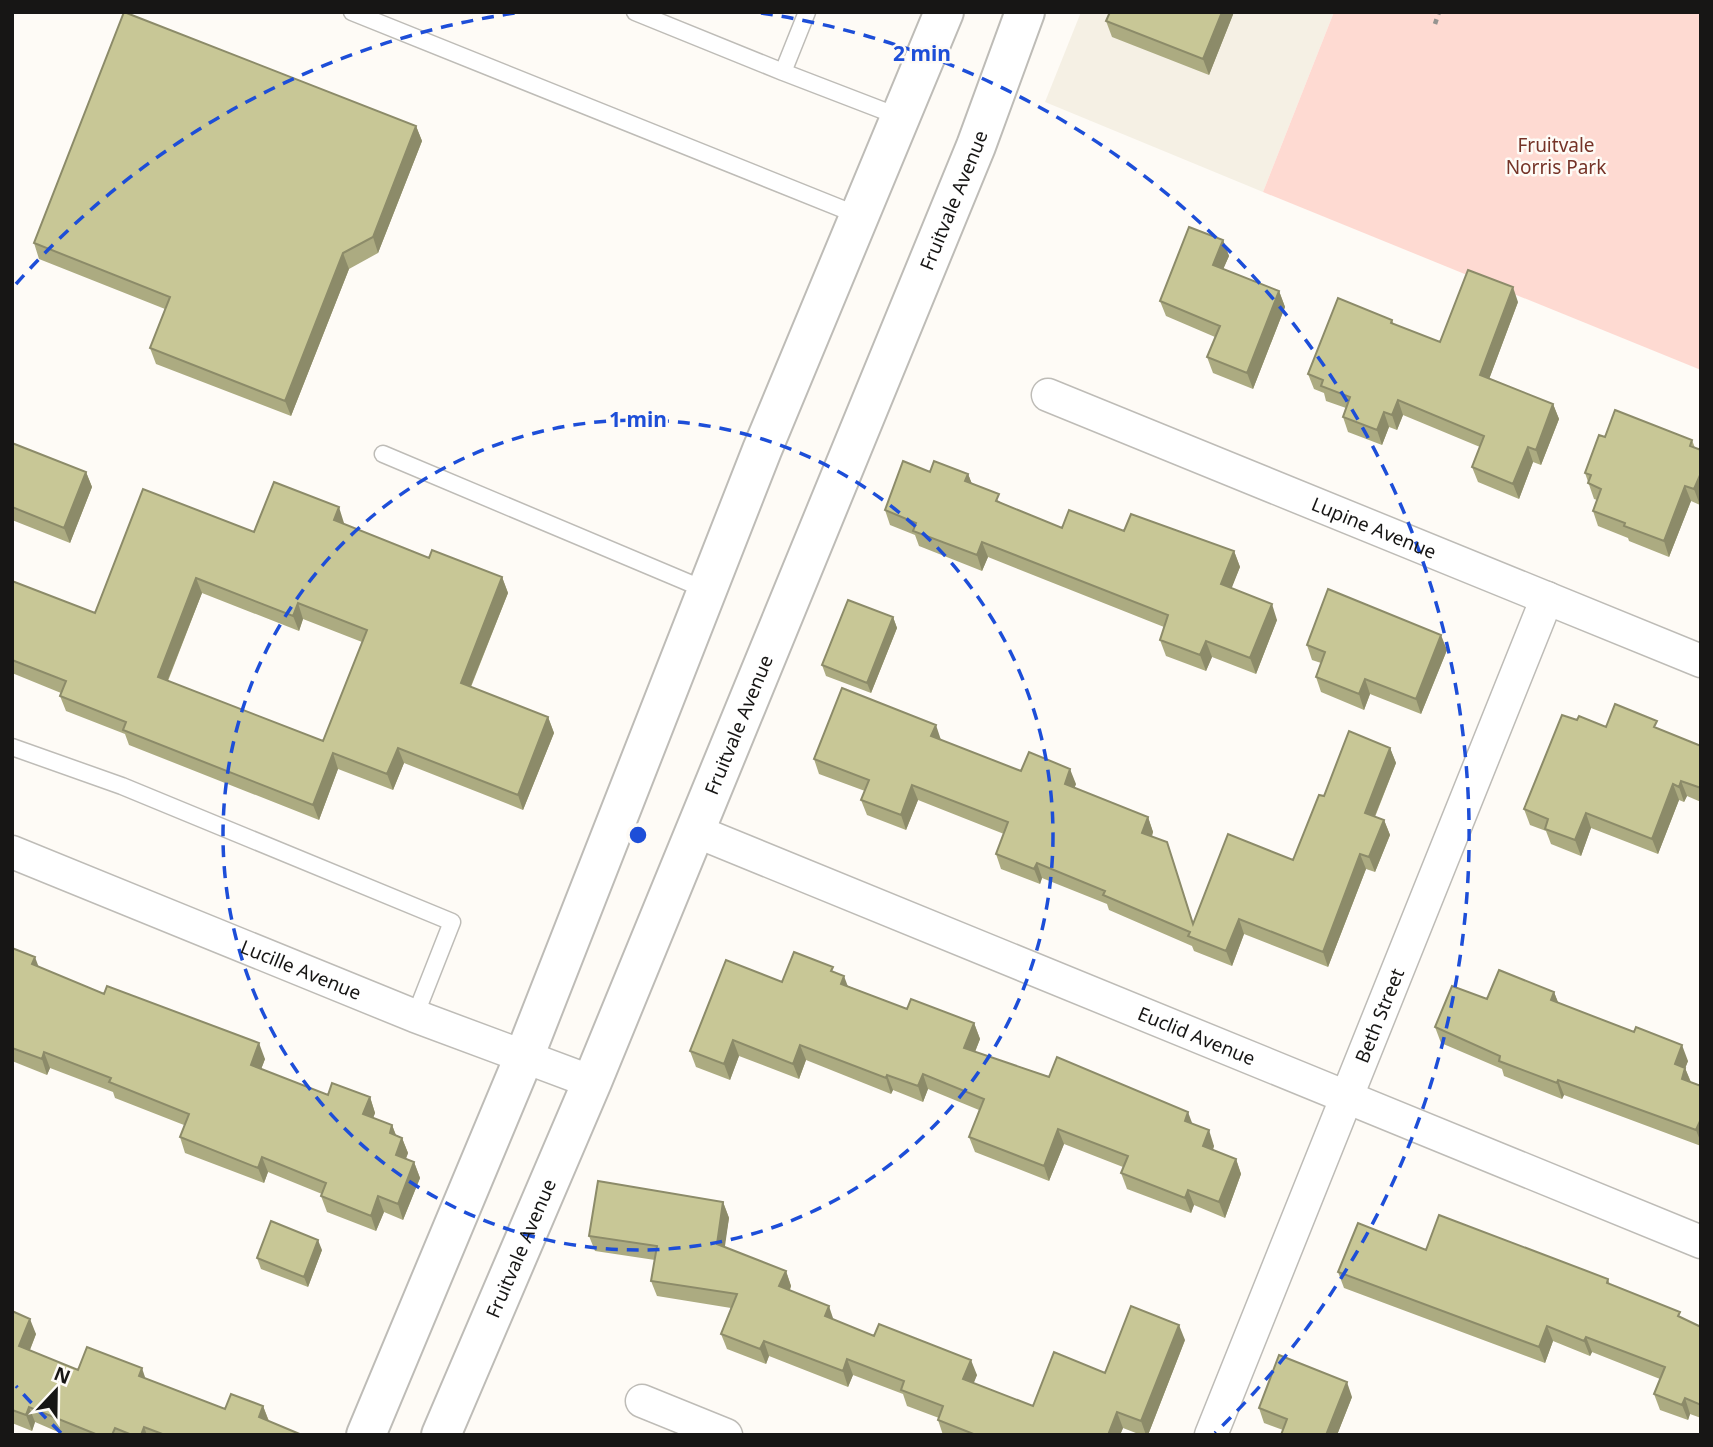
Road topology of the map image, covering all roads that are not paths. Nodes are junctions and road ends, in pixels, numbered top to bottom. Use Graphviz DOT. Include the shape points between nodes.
graph roads {
  1 [pos="352,12"];
  2 [pos="635,12"];
  3 [pos="807,12"];
  4 [pos="944,12"];
  5 [pos="1025,12"];
  6 [pos="783,72"];
  7 [pos="901,117"];
  8 [pos="860,216"];
  9 [pos="1048,395"];
  10 [pos="383,454"];
  11 [pos="706,590"];
  12 [pos="1547,598"];
  13 [pos="1701,661"];
  14 [pos="12,747"];
  15 [pos="693,831"];
  16 [pos="12,852"];
  17 [pos="415,1016"];
  18 [pos="524,1057"];
  19 [pos="592,1082"];
  20 [pos="1347,1098"];
  21 [pos="1701,1242"];
  22 [pos="642,1401"];
  23 [pos="366,1435"];
  24 [pos="441,1435"];
  25 [pos="726,1435"];
  26 [pos="1211,1435"];
  1 -- 8 [label="lane"];
  2 -- 6 [label="lane"];
  3 -- 6 [label="lane"];
  4 -- 7 [label="main road"];
  5 -- 15 [label="main road, Fruitvale Avenue" via="976,146"];
  6 -- 7 [label="lane"];
  7 -- 8 [label="main road"];
  8 -- 11 [label="main road"];
  9 -- 12 [label="street, Lupine Avenue"];
  10 -- 11 [label="lane"];
  11 -- 18 [label="main road"];
  12 -- 13 [label="street, Lupine Avenue"];
  12 -- 20 [label="street, Beth Street"];
  14 -- 17 [label="lane" via="122,786 452,922"];
  15 -- 19 [label="main road, Fruitvale Avenue"];
  15 -- 20 [label="street, Euclid Avenue"];
  16 -- 17 [label="street, Lucille Avenue"];
  17 -- 18 [label="street, Lucille Avenue"];
  18 -- 19 [label="street, Lucille Avenue"];
  18 -- 23 [label="main road"];
  19 -- 24 [label="main road, Fruitvale Avenue"];
  20 -- 21 [label="street, Euclid Avenue"];
  20 -- 26 [label="street, Beth Street"];
  22 -- 25 [label="street"];
}
